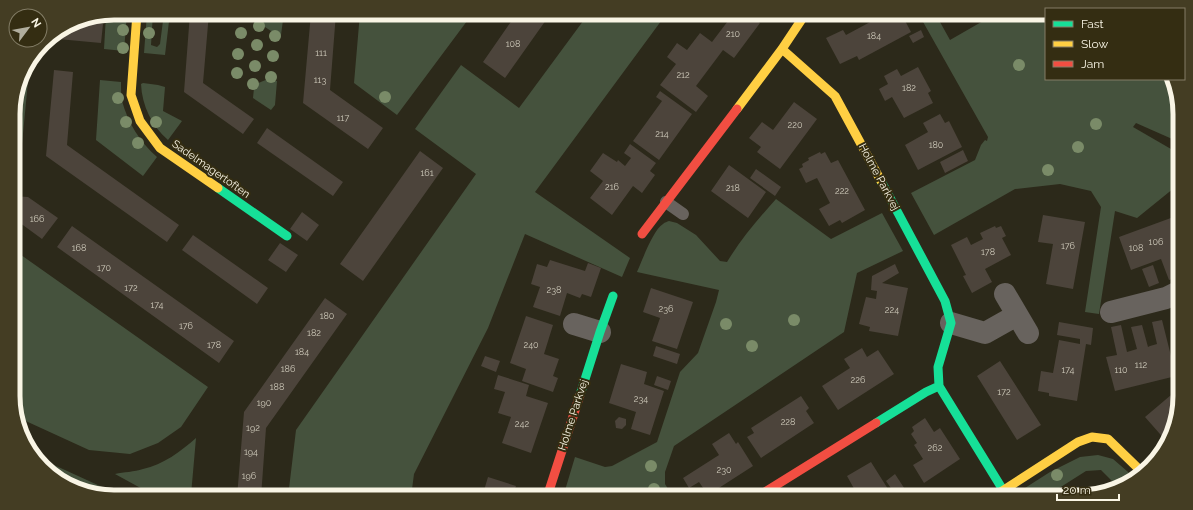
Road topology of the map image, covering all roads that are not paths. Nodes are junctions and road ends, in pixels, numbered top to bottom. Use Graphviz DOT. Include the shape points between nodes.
graph roads {
  1 [pos="136,20"];
  2 [pos="801,20"];
  3 [pos="782,49"];
  4 [pos="666,202"];
  5 [pos="683,214"];
  6 [pos="642,234"];
  7 [pos="287,236"];
  8 [pos="1005,294"];
  9 [pos="1173,294"];
  10 [pos="613,296"];
  11 [pos="1111,312"];
  12 [pos="951,323"];
  13 [pos="574,324"];
  14 [pos="600,332"];
  15 [pos="939,386"];
  16 [pos="1138,469"];
  17 [pos="549,490"];
  18 [pos="768,490"];
  19 [pos="1003,490"];
  1 -- 7 [label="street, Sadelmagertoften" via="130,95 140,121 160,148"];
  2 -- 3 [label="street"];
  3 -- 4 [label="street"];
  3 -- 12 [label="street, Holme Parkvej" via="835,96 946,301"];
  4 -- 5 [label="lane"];
  4 -- 6 [label="street"];
  8 -- 12 [label="street" via="1023,324 985,333"];
  9 -- 11 [label="street"];
  10 -- 14 [label="street, Holme Parkvej"];
  12 -- 15 [label="street, Holme Parkvej" via="938,367"];
  13 -- 14 [label="street"];
  14 -- 17 [label="street, Holme Parkvej"];
  15 -- 18 [label="street"];
  15 -- 19 [label="street, Holme Parkvej"];
  16 -- 19 [label="street" via="1108,439 1092,437 1078,442"];
}
